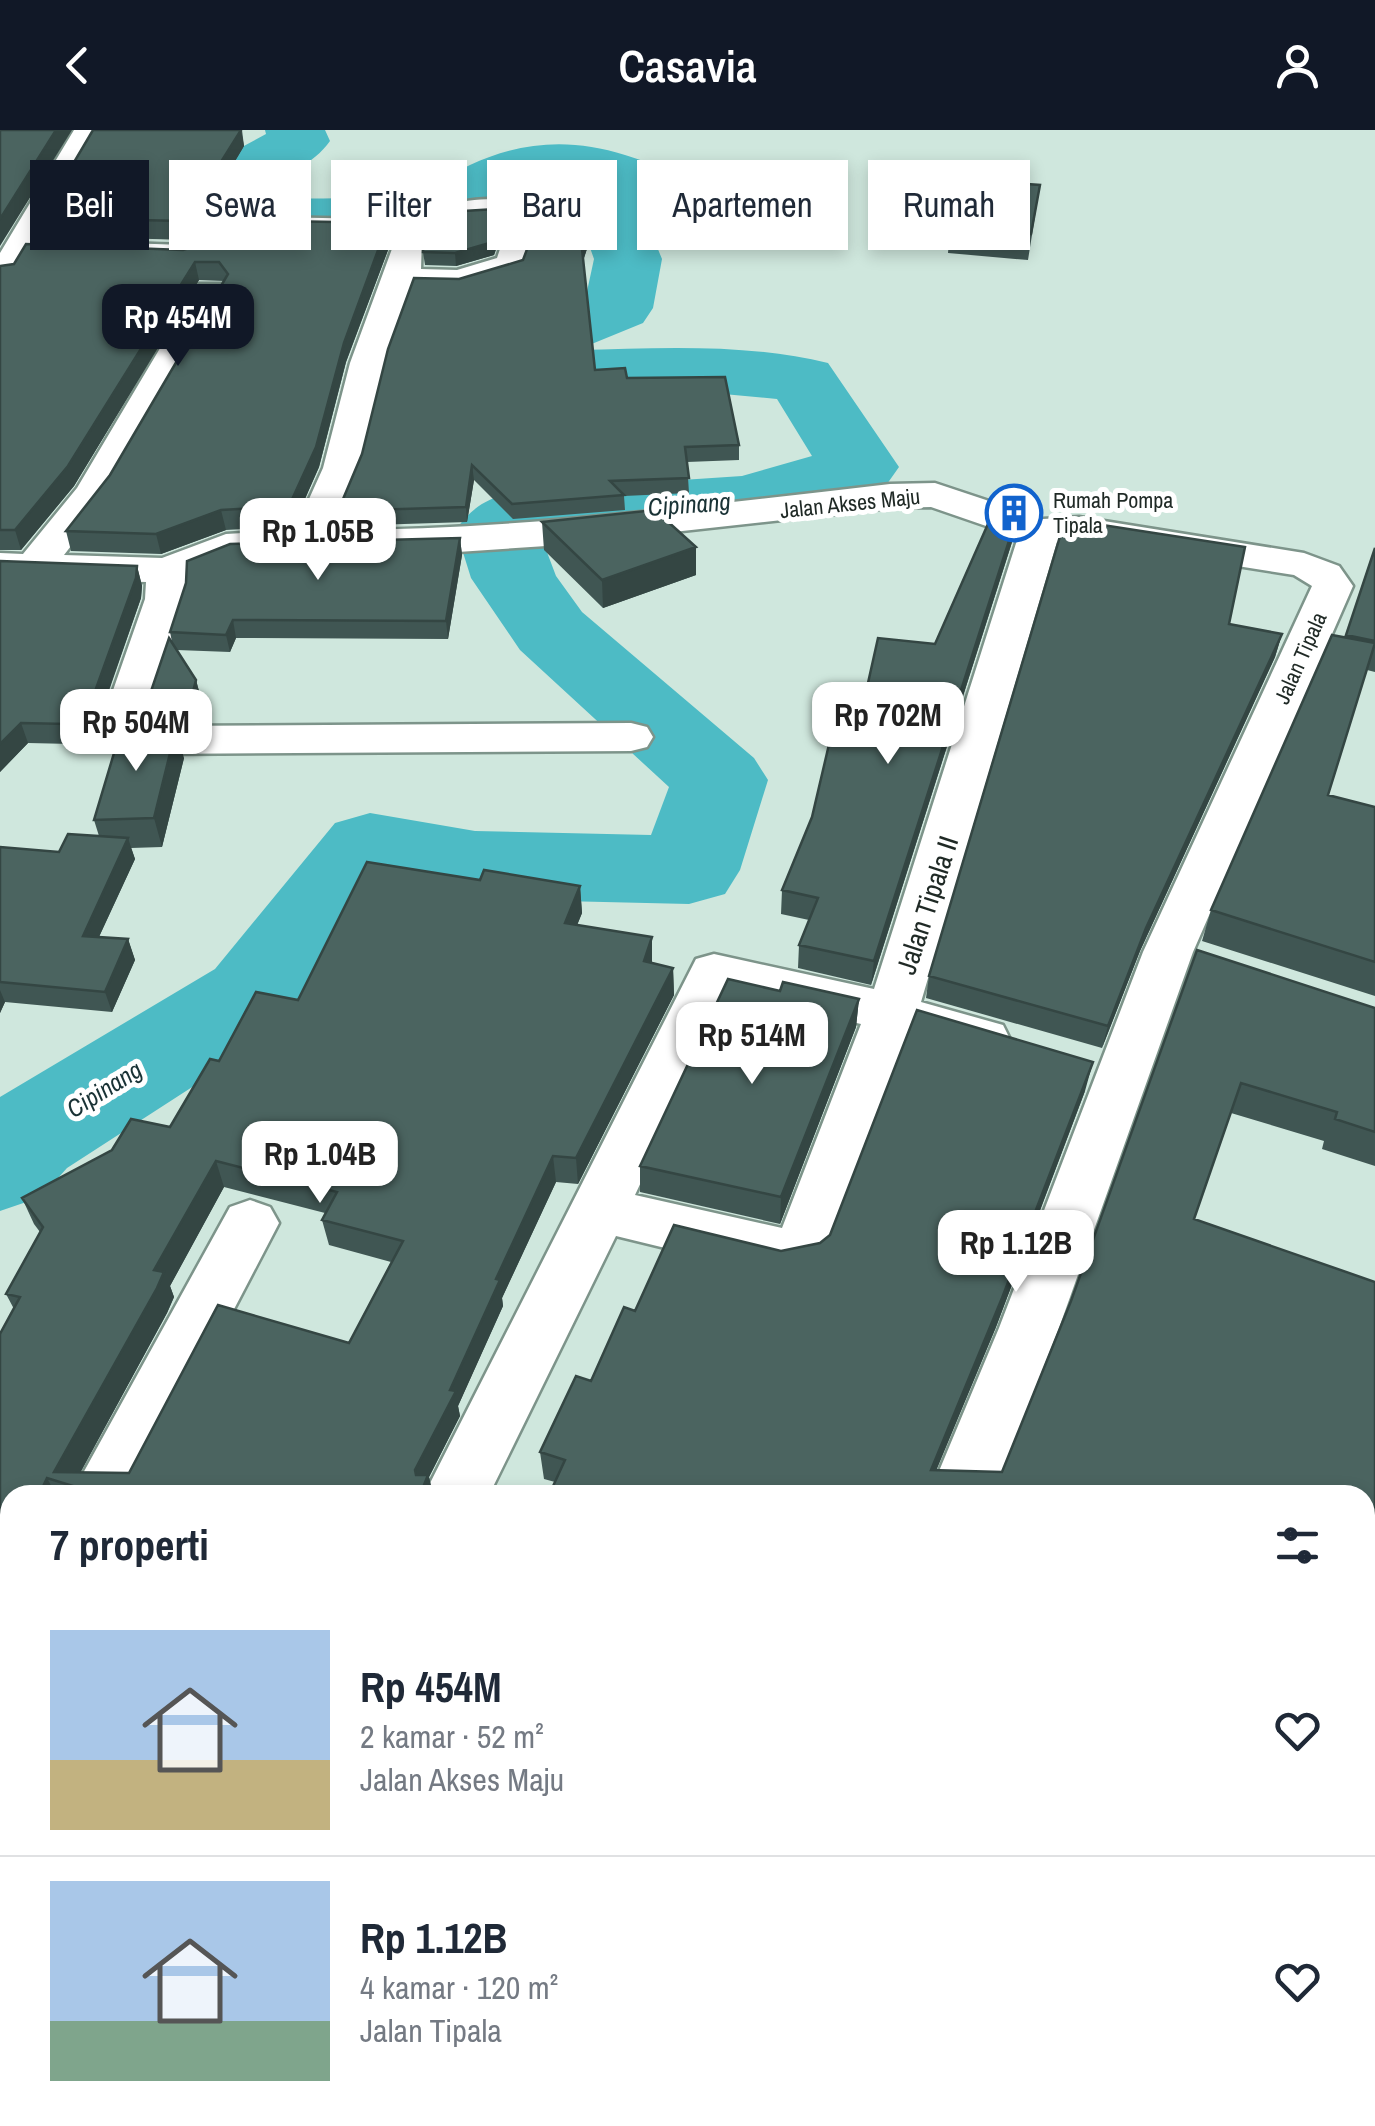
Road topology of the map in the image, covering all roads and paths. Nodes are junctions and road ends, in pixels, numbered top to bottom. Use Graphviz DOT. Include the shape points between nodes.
graph roads {
  1 [pos="90,130"];
  2 [pos="467,208"];
  3 [pos="0,224"];
  4 [pos="331,228"];
  5 [pos="29,236"];
  6 [pos="407,250"];
  7 [pos="400,278"];
  8 [pos="0,280"];
  9 [pos="211,291"];
  10 [pos="1040,531"];
  11 [pos="310,542"];
  12 [pos="17,565"];
  13 [pos="167,570"];
  14 [pos="631,736"];
  15 [pos="892,1012"];
  16 [pos="1122,1079"];
  17 [pos="600,1210"];
  18 [pos="250,1223"];
  19 [pos="107,1485"];
  20 [pos="461,1485"];
  21 [pos="965,1485"];
  1 -- 5 [label="street"];
  2 -- 7 [label="street" via="514,212 524,226 511,264 459,280"];
  3 -- 5 [label="street"];
  4 -- 5 [label="street" via="216,225 203,249 186,255"];
  5 -- 8 [label="street"];
  6 -- 7 [label="street"];
  7 -- 11 [label="street" via="368,363 342,468"];
  9 -- 12 [label="street" via="93,493"];
  10 -- 11 [label="street, Jalan Akses Maju" via="934,495 519,536"];
  10 -- 15 [label="street, Jalan Tipala II"];
  10 -- 16 [label="street, Jalan Tipala" via="1078,529 1304,566 1333,586 1187,958"];
  11 -- 13 [label="street, Jalan Akses Maju" via="226,546"];
  12 -- 13 [label="street, Jalan Akses Maju"];
  13 -- 14 [label="street" via="166,598 126,716 150,740"];
  15 -- 16 [label="street"];
  15 -- 17 [label="street" via="714,972"];
  15 -- 17 [label="street, Jalan Tipala II" via="800,1248 768,1250"];
  16 -- 21 [label="street, Jalan Tipala"];
  17 -- 20 [label="street"];
  18 -- 19 [label="street"];
}
